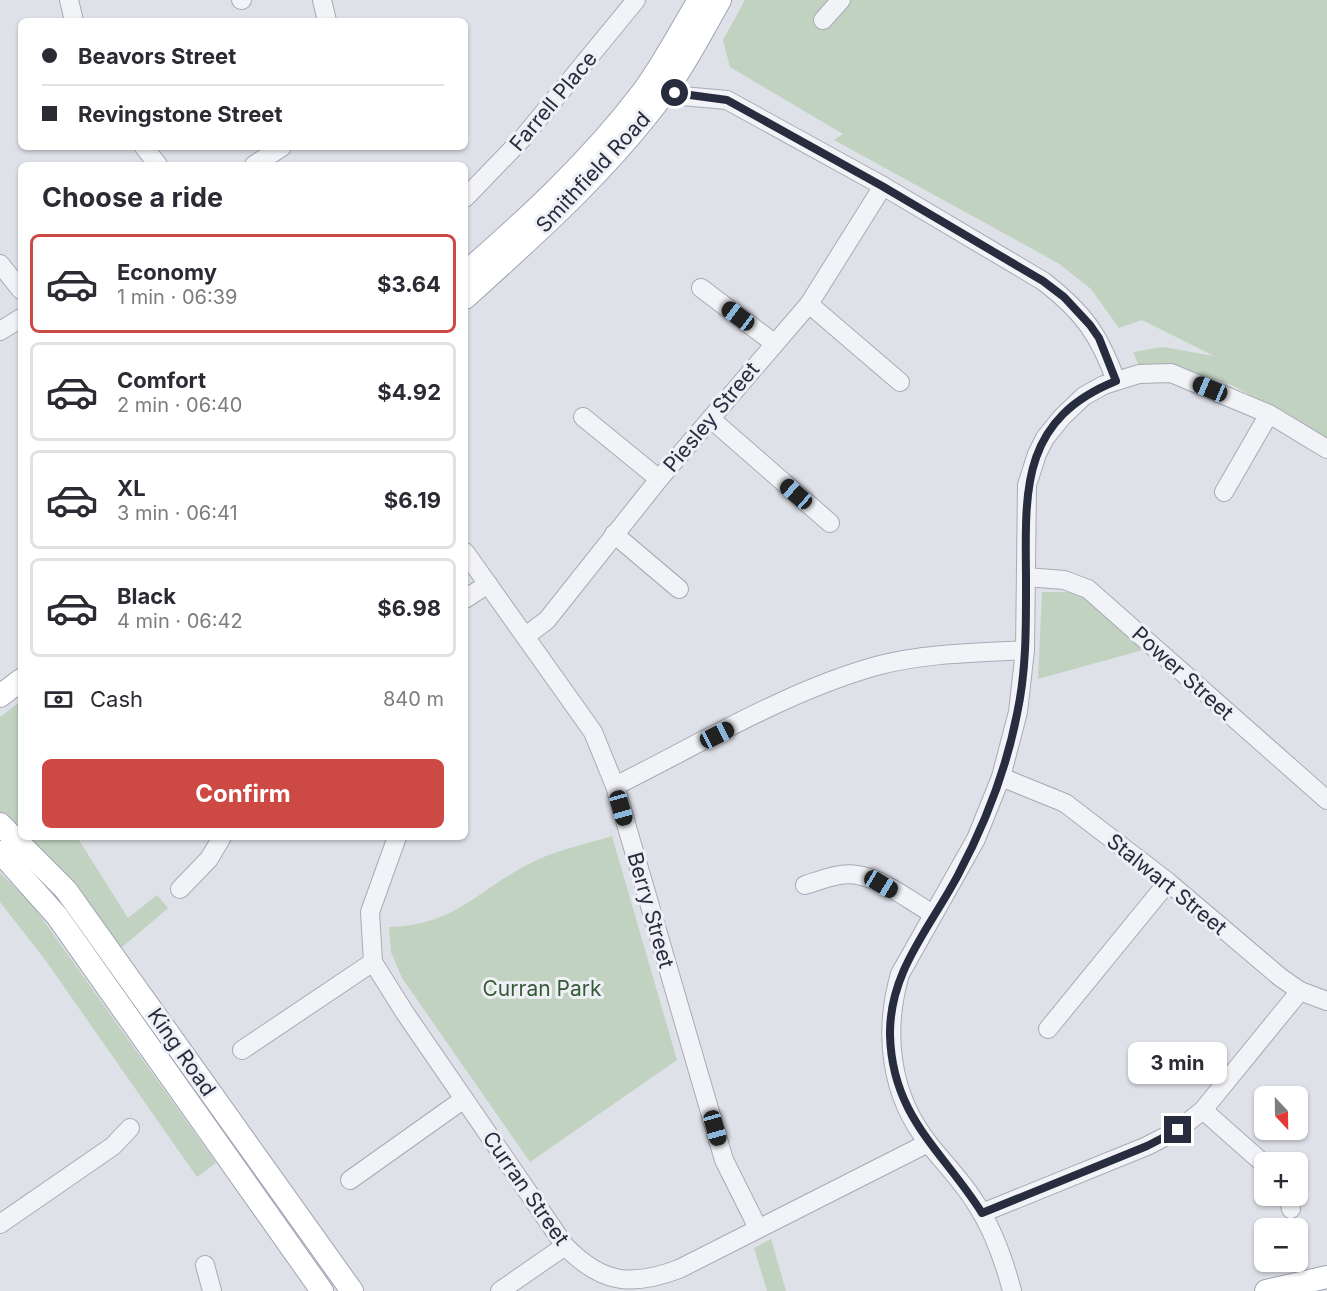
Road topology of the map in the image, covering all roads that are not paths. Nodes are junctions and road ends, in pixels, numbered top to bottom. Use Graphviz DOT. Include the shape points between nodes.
graph roads {
  1 [pos="69,0"];
  2 [pos="322,0"];
  3 [pos="636,0"];
  4 [pos="699,0"];
  5 [pos="706,0"];
  6 [pos="720,0"];
  7 [pos="841,0"];
  8 [pos="73,18"];
  9 [pos="326,18"];
  10 [pos="823,20"];
  11 [pos="667,89"];
  12 [pos="146,150"];
  13 [pos="278,150"];
  14 [pos="156,162"];
  15 [pos="262,162"];
  16 [pos="882,186"];
  17 [pos="468,195"];
  18 [pos="536,210"];
  19 [pos="0,264"];
  20 [pos="468,270"];
  21 [pos="18,286"];
  22 [pos="701,288"];
  23 [pos="468,295"];
  24 [pos="809,304"];
  25 [pos="18,320"];
  26 [pos="0,332"];
  27 [pos="774,343"];
  28 [pos="1116,381"];
  29 [pos="900,382"];
  30 [pos="1269,414"];
  31 [pos="583,417"];
  32 [pos="711,419"];
  33 [pos="1327,449"];
  34 [pos="659,479"];
  35 [pos="1224,492"];
  36 [pos="830,523"];
  37 [pos="614,534"];
  38 [pos="468,556"];
  39 [pos="1026,578"];
  40 [pos="488,584"];
  41 [pos="679,589"];
  42 [pos="468,597"];
  43 [pos="526,636"];
  44 [pos="1025,650"];
  45 [pos="18,682"];
  46 [pos="0,696"];
  47 [pos="1001,777"];
  48 [pos="615,786"];
  49 [pos="1327,801"];
  50 [pos="0,824"];
  51 [pos="220,840"];
  52 [pos="396,840"];
  53 [pos="0,852"];
  54 [pos="1167,882"];
  55 [pos="805,885"];
  56 [pos="180,889"];
  57 [pos="933,914"];
  58 [pos="373,962"];
  59 [pos="1300,991"];
  60 [pos="1327,1001"];
  61 [pos="1048,1029"];
  62 [pos="242,1050"];
  63 [pos="464,1099"];
  64 [pos="1203,1110"];
  65 [pos="130,1128"];
  66 [pos="927,1143"];
  67 [pos="1254,1155"];
  68 [pos="350,1180"];
  69 [pos="982,1213"];
  70 [pos="0,1224"];
  71 [pos="758,1228"];
  72 [pos="565,1246"];
  73 [pos="205,1265"];
  74 [pos="1327,1277"];
  75 [pos="212,1291"];
  76 [pos="322,1291"];
  77 [pos="352,1291"];
  78 [pos="500,1291"];
  79 [pos="1012,1291"];
  80 [pos="1266,1291"];
  1 -- 8 [label="street"];
  2 -- 9 [label="street"];
  3 -- 17 [label="street, Farrell Place" via="530,130"];
  4 -- 18 [label="main road, Smithfield Road" via="643,92"];
  5 -- 11 [label="main road" via="665,79"];
  6 -- 11 [label="main road, Smithfield Road"];
  7 -- 10 [label="street"];
  11 -- 16 [label="street" via="682,96 727,100"];
  11 -- 18 [label="main road" via="652,93 576,185"];
  11 -- 23 [label="main road, Smithfield Road" via="628,140 566,207"];
  12 -- 14 [label="street"];
  13 -- 15 [label="street"];
  16 -- 24 [label="street, Piesley Street"];
  16 -- 28 [label="street" via="1064,297 1099,338"];
  18 -- 20 [label="main road, Smithfield Road"];
  19 -- 21 [label="street"];
  22 -- 27 [label="street"];
  24 -- 27 [label="street, Piesley Street"];
  24 -- 29 [label="street"];
  25 -- 26 [label="street"];
  27 -- 32 [label="street, Piesley Street"];
  28 -- 30 [label="street" via="1139,374 1171,373"];
  28 -- 39 [label="street" via="1084,396 1062,417 1037,454 1025,501"];
  30 -- 33 [label="street"];
  30 -- 35 [label="street"];
  31 -- 34 [label="street"];
  32 -- 34 [label="street, Piesley Street"];
  32 -- 36 [label="street"];
  34 -- 37 [label="street, Piesley Street"];
  37 -- 41 [label="street"];
  37 -- 43 [label="street, Piesley Street" via="547,620"];
  38 -- 40 [label="street, Berry Street"];
  39 -- 44 [label="street"];
  39 -- 49 [label="street, Power Street" via="1064,580 1088,589"];
  40 -- 42 [label="street"];
  40 -- 43 [label="street, Berry Street"];
  43 -- 48 [label="street, Berry Street" via="592,732"];
  44 -- 47 [label="street" via="1018,712"];
  44 -- 48 [label="street" via="918,657 845,676"];
  45 -- 46 [label="main road"];
  47 -- 54 [label="street, Stalwart Street" via="1065,803"];
  47 -- 57 [label="street" via="976,839"];
  48 -- 71 [label="street, Berry Street" via="724,1160"];
  50 -- 77 [label="main road, King Road" via="66,890"];
  51 -- 56 [label="street" via="209,859"];
  52 -- 58 [label="street" via="370,912"];
  53 -- 76 [label="main road, King Road" via="57,916"];
  54 -- 59 [label="street, Stalwart Street"];
  54 -- 61 [label="street"];
  55 -- 57 [label="street" via="856,875 881,884"];
  57 -- 66 [label="street" via="900,974 890,1034 897,1081"];
  58 -- 62 [label="street"];
  58 -- 63 [label="street, Curran Street"];
  59 -- 60 [label="street, Stalwart Street"];
  59 -- 64 [label="street"];
  63 -- 68 [label="street"];
  63 -- 72 [label="street, Curran Street"];
  64 -- 67 [label="street"];
  64 -- 69 [label="street" via="1178,1130 1147,1146"];
  65 -- 70 [label="street" via="113,1146"];
  66 -- 69 [label="street"];
  66 -- 71 [label="street, Curran Street"];
  69 -- 79 [label="street"];
  71 -- 72 [label="street, Curran Street" via="650,1280 634,1281 597,1272"];
  72 -- 78 [label="street"];
  73 -- 75 [label="street"];
  74 -- 80 [label="main road"];
}
